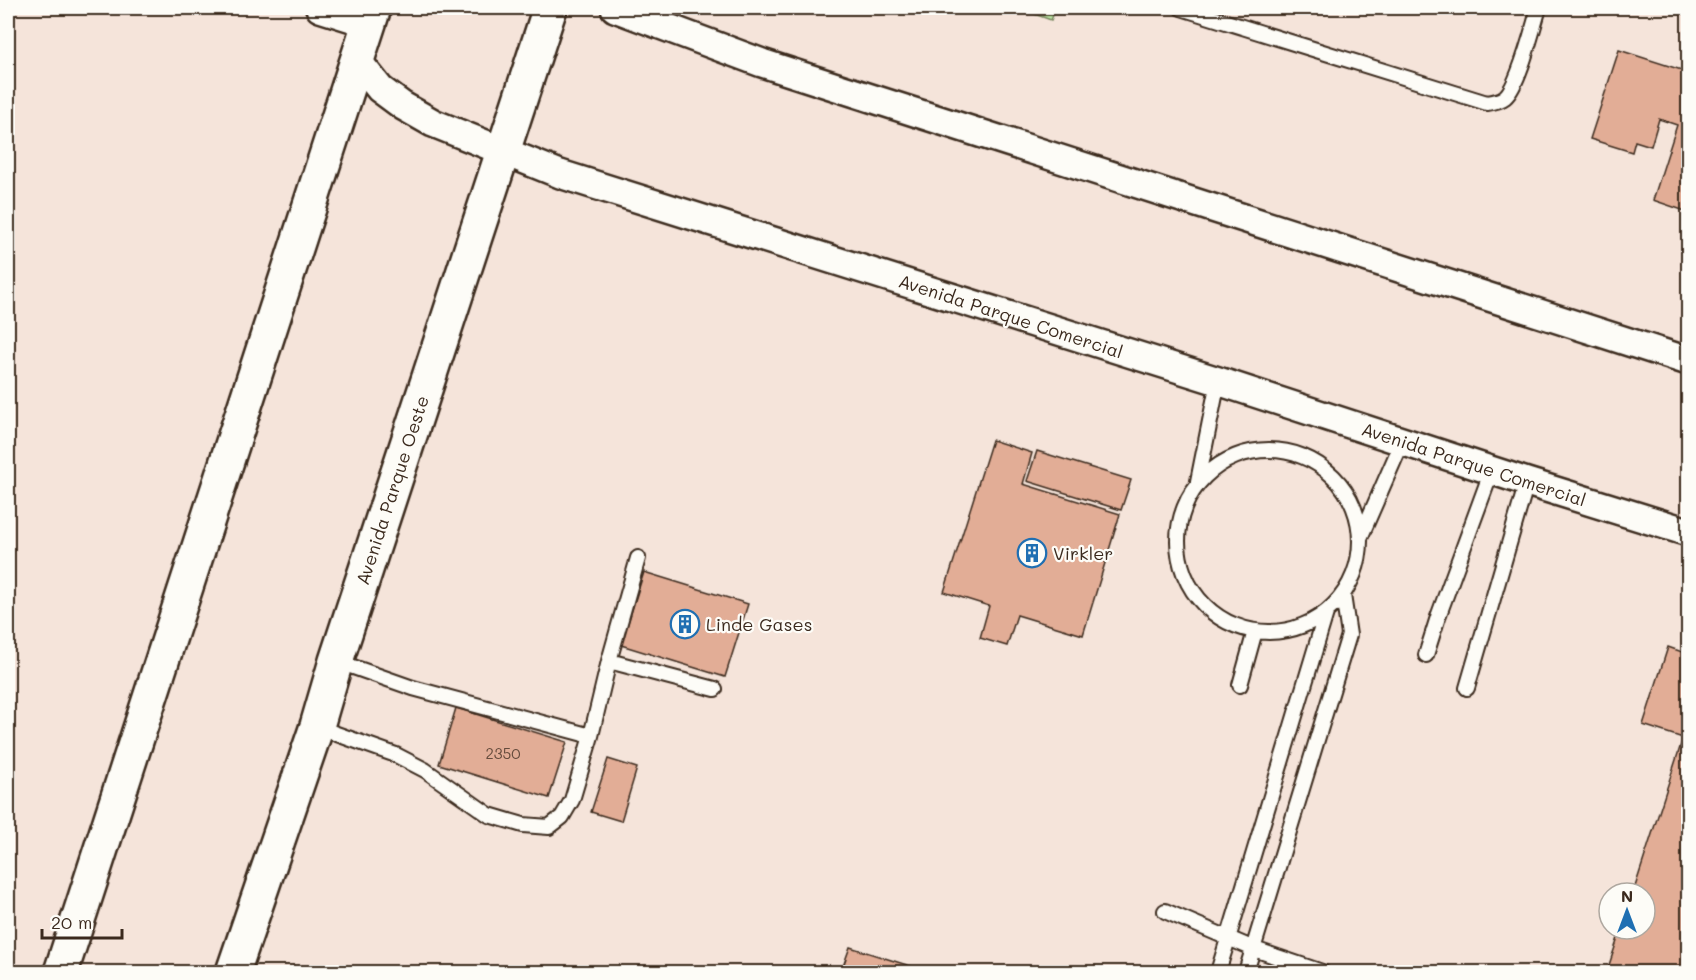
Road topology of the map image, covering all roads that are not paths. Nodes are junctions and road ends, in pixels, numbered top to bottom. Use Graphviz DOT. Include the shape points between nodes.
graph roads {
  1 [pos="320,8"];
  2 [pos="550,8"];
  3 [pos="615,8"];
  4 [pos="1181,8"];
  5 [pos="1539,8"];
  6 [pos="371,15"];
  7 [pos="356,59"];
  8 [pos="504,152"];
  9 [pos="1689,360"];
  10 [pos="1218,381"];
  11 [pos="1403,440"];
  12 [pos="1492,470"];
  13 [pos="1198,481"];
  14 [pos="1527,482"];
  15 [pos="1689,532"];
  16 [pos="1361,536"];
  17 [pos="638,558"];
  18 [pos="1343,595"];
  19 [pos="1326,613"];
  20 [pos="1255,631"];
  21 [pos="1426,655"];
  22 [pos="336,661"];
  23 [pos="609,661"];
  24 [pos="1240,685"];
  25 [pos="1467,687"];
  26 [pos="715,689"];
  27 [pos="317,726"];
  28 [pos="591,736"];
  29 [pos="1165,911"];
  30 [pos="1229,939"];
  31 [pos="1254,949"];
  32 [pos="61,972"];
  33 [pos="234,972"];
  34 [pos="1218,972"];
  35 [pos="1246,972"];
  36 [pos="1322,972"];
  1 -- 6 [label="street"];
  2 -- 8 [label="street, Avenida Parque Oeste"];
  3 -- 9 [label="street" via="773,67"];
  4 -- 5 [label="lane" via="1488,103 1508,95"];
  6 -- 7 [label="street"];
  7 -- 8 [label="street, Avenida Parque Comercial" via="380,88 403,106 433,123"];
  7 -- 32 [label="street"];
  8 -- 10 [label="street, Avenida Parque Comercial" via="560,174"];
  8 -- 22 [label="street, Avenida Parque Oeste"];
  10 -- 11 [label="street, Avenida Parque Comercial"];
  10 -- 13 [label="lane"];
  11 -- 12 [label="street, Avenida Parque Comercial"];
  11 -- 16 [label="lane"];
  12 -- 14 [label="street, Avenida Parque Comercial"];
  12 -- 21 [label="lane"];
  13 -- 16 [label="lane" via="1222,461 1252,450 1283,450 1313,460 1338,479 1354,506"];
  13 -- 20 [label="lane" via="1183,505 1176,532 1178,560 1188,586 1206,608 1229,623"];
  14 -- 15 [label="street, Avenida Parque Comercial"];
  14 -- 25 [label="lane"];
  16 -- 18 [label="lane" via="1357,567"];
  17 -- 23 [label="lane"];
  18 -- 19 [label="lane"];
  18 -- 31 [label="lane" via="1349,635"];
  19 -- 20 [label="lane" via="1280,632"];
  19 -- 30 [label="lane"];
  20 -- 24 [label="lane"];
  22 -- 27 [label="street, Avenida Parque Oeste"];
  22 -- 28 [label="lane" via="413,687"];
  23 -- 26 [label="lane"];
  23 -- 28 [label="lane"];
  27 -- 28 [label="lane" via="425,770 489,815 523,825 549,827 562,818 572,800"];
  27 -- 33 [label="street, Avenida Parque Oeste"];
  29 -- 30 [label="lane"];
  30 -- 31 [label="lane"];
  30 -- 34 [label="lane"];
  31 -- 35 [label="lane"];
  31 -- 36 [label="lane"];
}
